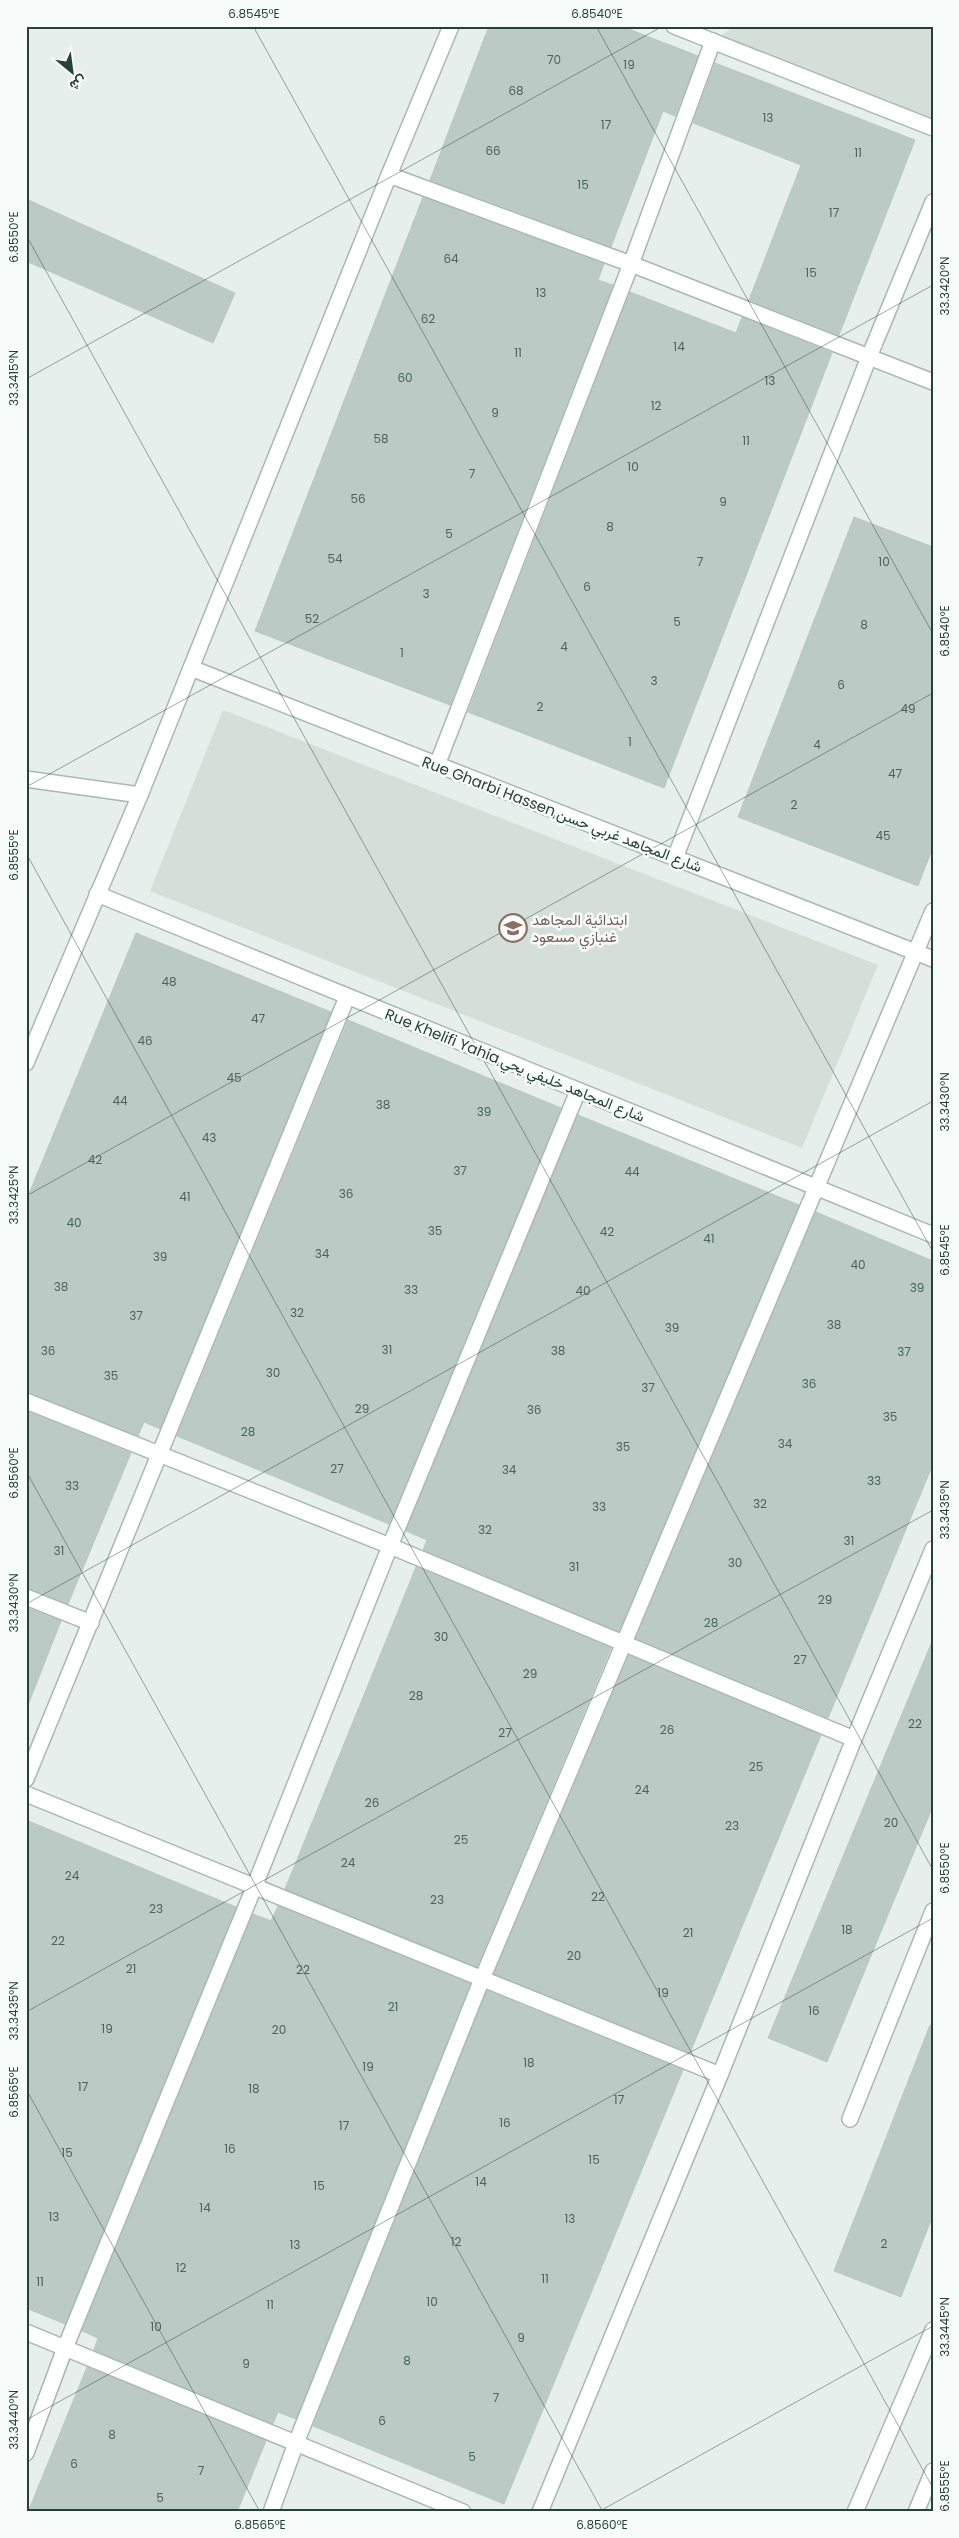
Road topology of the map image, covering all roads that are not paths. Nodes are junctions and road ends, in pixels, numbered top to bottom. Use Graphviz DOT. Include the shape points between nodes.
graph roads {
  1 [pos="451,26"];
  2 [pos="674,26"];
  3 [pos="713,41"];
  4 [pos="933,128"];
  5 [pos="389,175"];
  6 [pos="933,202"];
  7 [pos="631,264"];
  8 [pos="870,358"];
  9 [pos="933,382"];
  10 [pos="191,668"];
  11 [pos="437,765"];
  12 [pos="26,779"];
  13 [pos="140,794"];
  14 [pos="675,858"];
  15 [pos="97,894"];
  16 [pos="933,911"];
  17 [pos="916,953"];
  18 [pos="933,959"];
  19 [pos="347,997"];
  20 [pos="26,1062"];
  21 [pos="578,1090"];
  22 [pos="817,1187"];
  23 [pos="933,1235"];
  24 [pos="26,1401"];
  25 [pos="160,1456"];
  26 [pos="390,1546"];
  27 [pos="933,1549"];
  28 [pos="26,1596"];
  29 [pos="91,1623"];
  30 [pos="625,1644"];
  31 [pos="854,1739"];
  32 [pos="26,1778"];
  33 [pos="26,1794"];
  34 [pos="255,1885"];
  35 [pos="933,1911"];
  36 [pos="482,1978"];
  37 [pos="720,2075"];
  38 [pos="850,2119"];
  39 [pos="933,2330"];
  40 [pos="26,2332"];
  41 [pos="65,2348"];
  42 [pos="296,2443"];
  43 [pos="26,2454"];
  44 [pos="933,2471"];
  45 [pos="271,2512"];
  46 [pos="463,2512"];
  47 [pos="540,2512"];
  48 [pos="855,2512"];
  49 [pos="916,2512"];
  1 -- 5 [label="street"];
  2 -- 3 [label="street"];
  3 -- 4 [label="street"];
  3 -- 7 [label="street"];
  5 -- 7 [label="street"];
  5 -- 10 [label="street"];
  6 -- 8 [label="street"];
  7 -- 8 [label="street"];
  7 -- 11 [label="street"];
  8 -- 9 [label="street"];
  8 -- 14 [label="street"];
  10 -- 11 [label="street, Rue Gharbi Hassen,شارع المجاهد غربي حسن"];
  10 -- 13 [label="street"];
  11 -- 14 [label="street, Rue Gharbi Hassen,شارع المجاهد غربي حسن"];
  12 -- 13 [label="street"];
  13 -- 15 [label="street"];
  14 -- 17 [label="street, Rue Gharbi Hassen,شارع المجاهد غربي حسن"];
  15 -- 19 [label="street, Rue Khelifi Yahia,شارع المجاهد خليفي يحي"];
  15 -- 20 [label="street"];
  16 -- 17 [label="street"];
  17 -- 18 [label="street, Rue Gharbi Hassen,شارع المجاهد غربي حسن"];
  17 -- 22 [label="street"];
  19 -- 21 [label="street, Rue Khelifi Yahia,شارع المجاهد خليفي يحي"];
  19 -- 25 [label="street"];
  21 -- 22 [label="street, Rue Khelifi Yahia,شارع المجاهد خليفي يحي"];
  21 -- 26 [label="street"];
  22 -- 23 [label="street, Rue Khelifi Yahia,شارع المجاهد خليفي يحي"];
  22 -- 30 [label="street"];
  24 -- 25 [label="street"];
  25 -- 26 [label="street"];
  25 -- 29 [label="street"];
  26 -- 30 [label="street"];
  26 -- 34 [label="street"];
  27 -- 31 [label="street"];
  28 -- 29 [label="street"];
  29 -- 32 [label="street"];
  30 -- 31 [label="street"];
  30 -- 36 [label="street"];
  31 -- 37 [label="street"];
  33 -- 34 [label="street"];
  34 -- 36 [label="street"];
  34 -- 41 [label="street"];
  35 -- 38 [label="street"];
  36 -- 37 [label="street"];
  36 -- 42 [label="street"];
  37 -- 47 [label="street"];
  39 -- 48 [label="street"];
  40 -- 41 [label="street"];
  41 -- 42 [label="street"];
  41 -- 43 [label="street"];
  42 -- 45 [label="street"];
  42 -- 46 [label="street"];
  44 -- 49 [label="street"];
}
